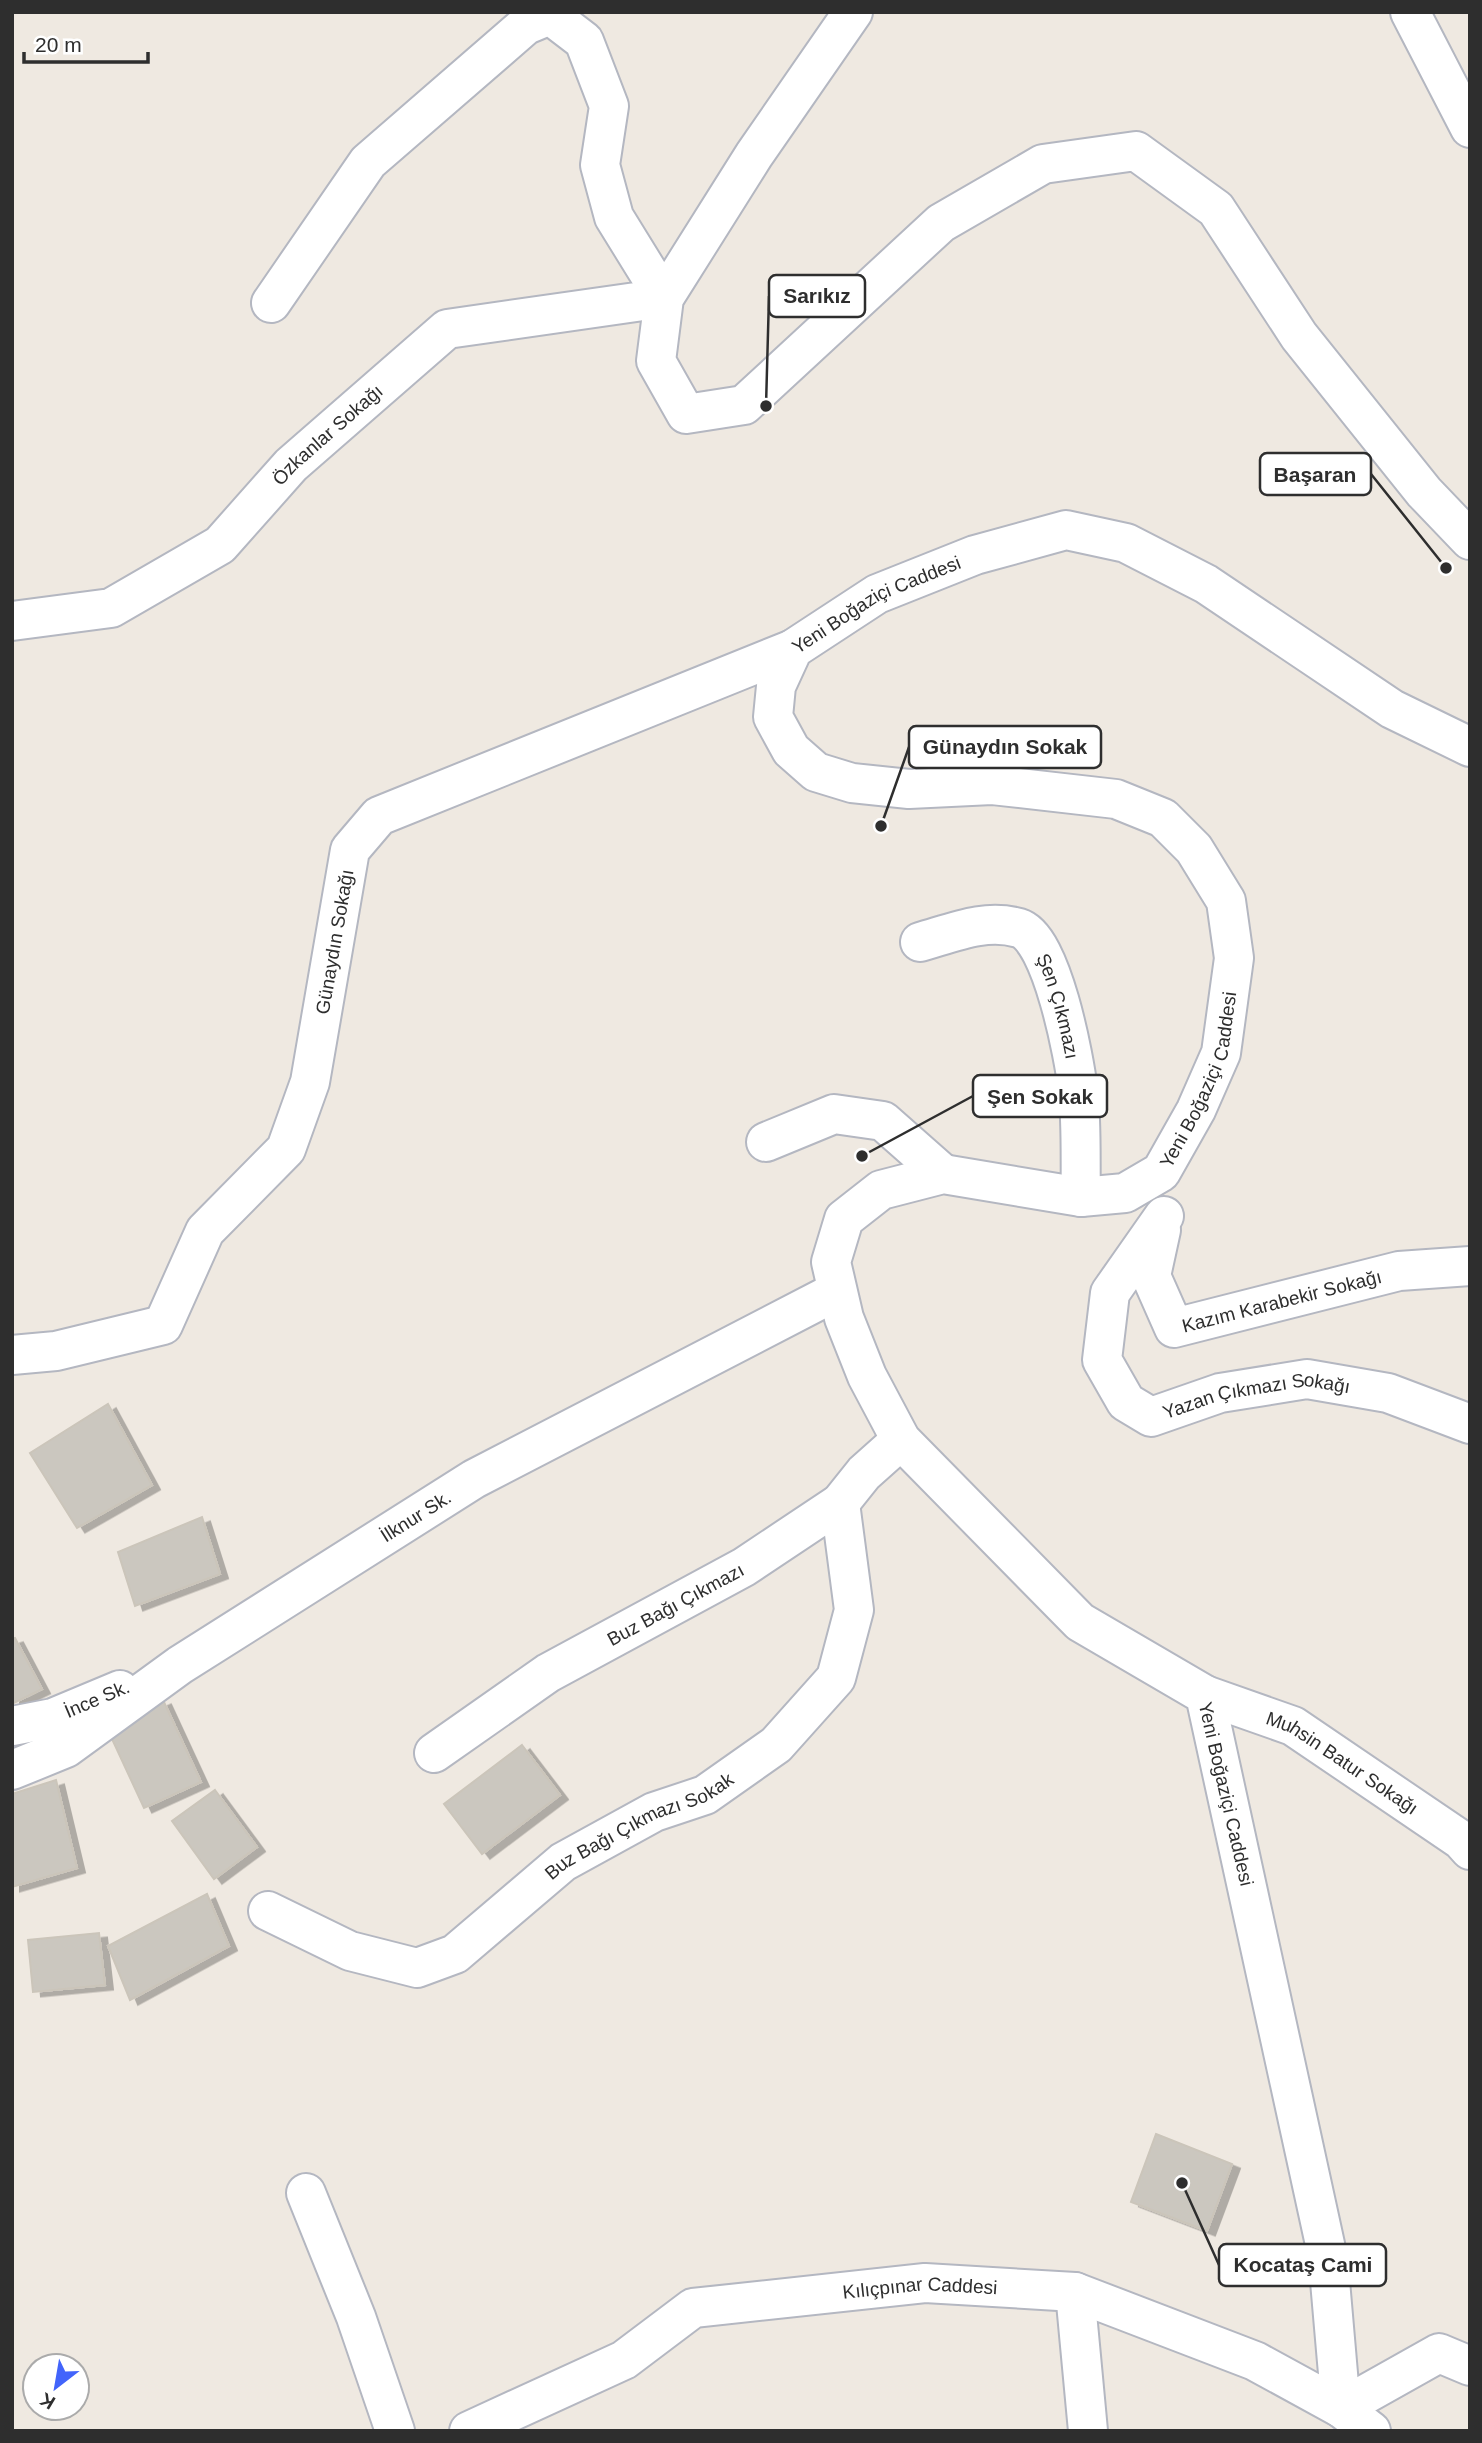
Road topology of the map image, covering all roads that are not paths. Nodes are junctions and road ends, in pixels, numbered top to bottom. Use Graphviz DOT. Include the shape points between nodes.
graph roads {
  1 [pos="853,12"];
  2 [pos="1410,12"];
  3 [pos="1470,128"];
  4 [pos="664,298"];
  5 [pos="271,303"];
  6 [pos="1470,540"];
  7 [pos="12,621"];
  8 [pos="793,649"];
  9 [pos="1470,747"];
  10 [pos="919,942"];
  11 [pos="766,1142"];
  12 [pos="1161,1172"];
  13 [pos="943,1174"];
  14 [pos="1081,1197"];
  15 [pos="1164,1216"];
  16 [pos="1470,1266"];
  17 [pos="837,1291"];
  18 [pos="12,1355"];
  19 [pos="1470,1424"];
  20 [pos="901,1440"];
  21 [pos="840,1503"];
  22 [pos="180,1665"];
  23 [pos="1205,1695"];
  24 [pos="12,1726"];
  25 [pos="435,1753"];
  26 [pos="12,1770"];
  27 [pos="1470,1850"];
  28 [pos="268,1911"];
  29 [pos="306,2193"];
  30 [pos="1075,2292"];
  31 [pos="1470,2366"];
  32 [pos="1341,2408"];
  33 [pos="395,2431"];
  34 [pos="469,2431"];
  35 [pos="1088,2431"];
  36 [pos="1371,2431"];
  1 -- 4 [label="street" via="754,155"];
  2 -- 3 [label="street"];
  4 -- 5 [label="street" via="614,217 600,164 609,106 584,41 550,15 526,25 368,162"];
  4 -- 6 [label="street" via="656,361 686,414 744,405 941,223 1043,164 1136,151 1216,209 1299,336 1424,492"];
  4 -- 7 [label="street, Özkanlar Sokağı" via="447,329 291,465 220,545 111,608"];
  8 -- 9 [label="street, Yeni Boğaziçi Caddesi" via="877,594 975,555 1066,530 1126,543 1206,584 1392,709"];
  8 -- 12 [label="street, Yeni Boğaziçi Caddesi" via="776,686 772,716 791,750 816,772 852,783 909,789 992,785 1116,799 1163,818 1194,849 1226,901 1234,958 1221,1053"];
  8 -- 18 [label="street, Günaydın Sokağı" via="379,816 350,850 310,1082 286,1149 205,1231 163,1325 56,1351"];
  10 -- 14 [label="street, Şen Çıkmazı" via="985,924 1020,928 1034,937 1053,974 1078,1089"];
  11 -- 13 [label="street" via="834,1114 883,1121"];
  12 -- 14 [label="street, Yeni Boğaziçi Caddesi" via="1125,1193"];
  12 -- 15 [label="street, Kazım Karabekir Sokağı"];
  13 -- 14 [label="street, Yeni Boğaziçi Caddesi"];
  13 -- 17 [label="street, Yeni Boğaziçi Caddesi" via="881,1190 844,1219 831,1262"];
  15 -- 16 [label="street, Kazım Karabekir Sokağı" via="1151,1276 1174,1328 1399,1271"];
  15 -- 19 [label="street, Yazan Çıkmazı Sokağı" via="1110,1293 1102,1360 1126,1402 1151,1417 1220,1393 1307,1379 1388,1393"];
  17 -- 20 [label="street, Yeni Boğaziçi Caddesi" via="867,1376"];
  17 -- 22 [label="street, İlknur Sk." via="474,1479"];
  20 -- 21 [label="street, Buz Bağı Çıkmazı" via="864,1473"];
  20 -- 23 [label="street, Yeni Boğaziçi Caddesi" via="1080,1622"];
  21 -- 25 [label="street, Buz Bağı Çıkmazı" via="744,1567 548,1673"];
  21 -- 28 [label="street, Buz Bağı Çıkmazı Sokak" via="854,1610 836,1678 776,1745 705,1795 654,1812 563,1862 455,1954 417,1968 350,1951"];
  22 -- 24 [label="street, İnce Sk." via="54,1718"];
  22 -- 26 [label="street, İlknur Sk." via="66,1748"];
  23 -- 27 [label="street, Muhsin Batur Sokağı" via="1293,1726"];
  23 -- 32 [label="street, Yeni Boğaziçi Caddesi" via="1328,2258"];
  29 -- 33 [label="street"];
  30 -- 32 [label="street, Kılıçpınar Caddesi" via="1255,2361"];
  30 -- 34 [label="street, Kılıçpınar Caddesi" via="925,2283 693,2308 624,2360"];
  30 -- 35 [label="street"];
  31 -- 32 [label="street" via="1439,2353"];
  32 -- 36 [label="street, Kılıçpınar Caddesi"];
}
